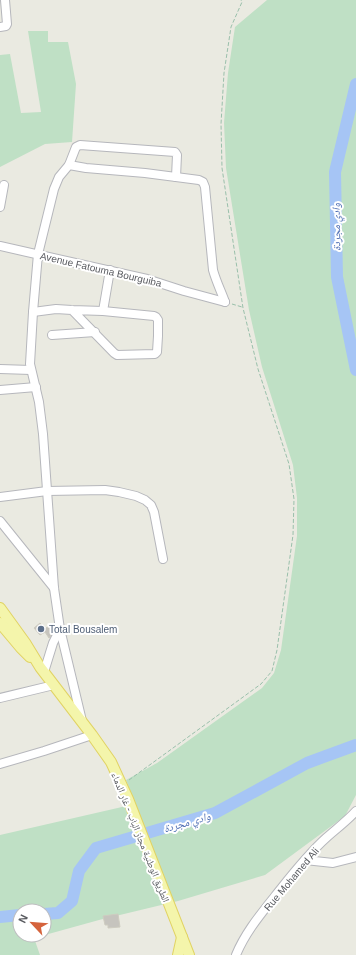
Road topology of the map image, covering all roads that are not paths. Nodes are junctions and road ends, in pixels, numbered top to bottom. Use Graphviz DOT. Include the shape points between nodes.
graph roads {
  1 [pos="5,0"];
  2 [pos="0,27"];
  3 [pos="69,165"];
  4 [pos="176,177"];
  5 [pos="4,185"];
  6 [pos="0,207"];
  7 [pos="0,246"];
  8 [pos="38,254"];
  9 [pos="110,270"];
  10 [pos="72,310"];
  11 [pos="103,311"];
  12 [pos="33,312"];
  13 [pos="95,332"];
  14 [pos="52,335"];
  15 [pos="0,369"];
  16 [pos="31,370"];
  17 [pos="36,387"];
  18 [pos="0,390"];
  19 [pos="47,491"];
  20 [pos="0,497"];
  21 [pos="0,521"];
  22 [pos="163,559"];
  23 [pos="54,588"];
  24 [pos="0,608"];
  25 [pos="0,623"];
  26 [pos="56,637"];
  27 [pos="42,669"];
  28 [pos="54,685"];
  29 [pos="0,698"];
  30 [pos="83,723"];
  31 [pos="92,735"];
  32 [pos="0,764"];
  33 [pos="356,812"];
  34 [pos="356,858"];
  35 [pos="305,860"];
  36 [pos="182,937"];
  37 [pos="178,955"];
  38 [pos="188,955"];
  39 [pos="236,955"];
  1 -- 2 [label="street" via="7,24"];
  3 -- 4 [label="street"];
  3 -- 4 [label="street" via="76,147 80,145 175,152"];
  3 -- 8 [label="street" via="54,189"];
  4 -- 9 [label="street, Avenue Fatouma Bourguiba" via="199,180 204,184 213,270 225,302 147,278"];
  5 -- 6 [label="street"];
  7 -- 8 [label="street, Avenue Fatouma Bourguiba"];
  8 -- 9 [label="street, Avenue Fatouma Bourguiba"];
  8 -- 12 [label="street"];
  9 -- 11 [label="street"];
  10 -- 11 [label="street"];
  10 -- 12 [label="street"];
  10 -- 13 [label="street"];
  11 -- 13 [label="street" via="156,317 157,352 117,355"];
  12 -- 16 [label="street"];
  13 -- 14 [label="street"];
  15 -- 16 [label="street"];
  16 -- 17 [label="street"];
  17 -- 18 [label="street"];
  17 -- 19 [label="street" via="43,434"];
  19 -- 20 [label="street"];
  19 -- 22 [label="street" via="105,490 145,500 154,512"];
  19 -- 23 [label="street"];
  21 -- 23 [label="street"];
  23 -- 30 [label="street" via="60,629"];
  24 -- 27 [label="main road, الطريق الوطنية مجاز الباب - غار الدماء"];
  25 -- 27 [label="main road, الطريق الوطنية مجاز الباب - غار الدماء"];
  26 -- 27 [label="street"];
  27 -- 28 [label="main road, الطريق الوطنية مجاز الباب - غار الدماء"];
  28 -- 29 [label="street"];
  28 -- 30 [label="main road, الطريق الوطنية مجاز الباب - غار الدماء"];
  30 -- 31 [label="main road, الطريق الوطنية مجاز الباب - غار الدماء"];
  31 -- 32 [label="street"];
  31 -- 36 [label="main road, الطريق الوطنية مجاز الباب - غار الدماء" via="122,785"];
  33 -- 35 [label="street, Rue Mohamed Ali"];
  34 -- 35 [label="street" via="333,863"];
  35 -- 39 [label="street, Rue Mohamed Ali" via="255,921"];
  36 -- 37 [label="main road"];
  36 -- 38 [label="main road, الطريق الوطنية مجاز الباب - غار الدماء"];
}
